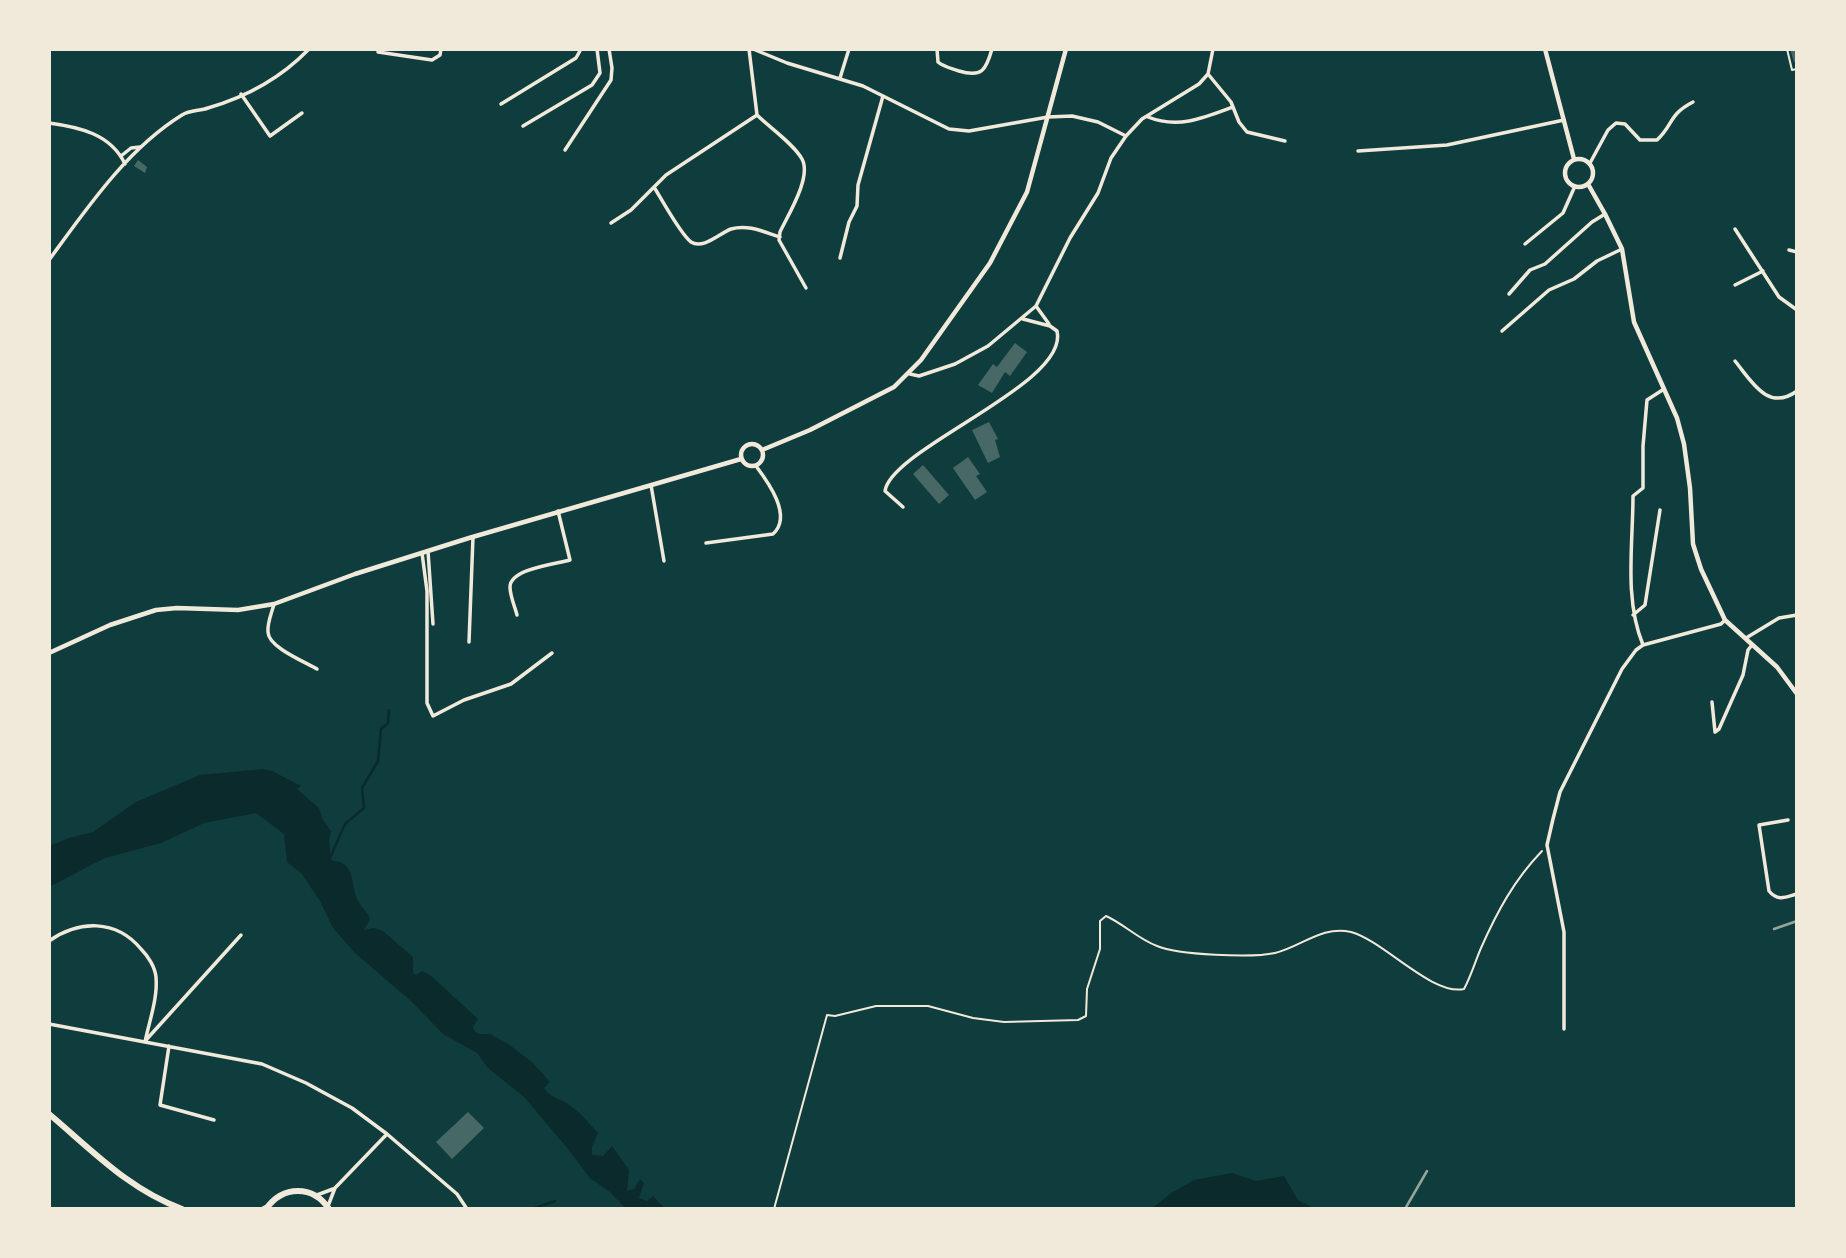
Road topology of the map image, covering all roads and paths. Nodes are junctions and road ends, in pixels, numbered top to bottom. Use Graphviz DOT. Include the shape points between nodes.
graph roads {
  1 [pos="309,49"];
  2 [pos="441,49"];
  3 [pos="581,49"];
  4 [pos="597,49"];
  5 [pos="609,49"];
  6 [pos="751,49"];
  7 [pos="849,49"];
  8 [pos="937,49"];
  9 [pos="992,49"];
  10 [pos="1066,49"];
  11 [pos="1213,49"];
  12 [pos="1545,49"];
  13 [pos="1787,49"];
  14 [pos="378,52"];
  15 [pos="1797,69"];
  16 [pos="1208,74"];
  17 [pos="840,78"];
  18 [pos="242,94"];
  19 [pos="883,96"];
  20 [pos="1693,102"];
  21 [pos="501,104"];
  22 [pos="1233,107"];
  23 [pos="302,113"];
  24 [pos="757,115"];
  25 [pos="1048,117"];
  26 [pos="1146,117"];
  27 [pos="1564,120"];
  28 [pos="49,123"];
  29 [pos="523,126"];
  30 [pos="1126,136"];
  31 [pos="1285,141"];
  32 [pos="140,147"];
  33 [pos="565,150"];
  34 [pos="1357,151"];
  35 [pos="121,156"];
  36 [pos="1574,159"];
  37 [pos="1590,163"];
  38 [pos="125,164"];
  39 [pos="1588,184"];
  40 [pos="1575,186"];
  41 [pos="654,187"];
  42 [pos="1605,214"];
  43 [pos="611,223"];
  44 [pos="1735,229"];
  45 [pos="780,237"];
  46 [pos="1525,244"];
  47 [pos="1622,249"];
  48 [pos="1789,250"];
  49 [pos="1797,252"];
  50 [pos="840,258"];
  51 [pos="49,261"];
  52 [pos="1763,271"];
  53 [pos="1735,285"];
  54 [pos="806,288"];
  55 [pos="1509,293"];
  56 [pos="1036,306"];
  57 [pos="1797,310"];
  58 [pos="1022,319"];
  59 [pos="1050,326"];
  60 [pos="1502,331"];
  61 [pos="1735,361"];
  62 [pos="910,374"];
  63 [pos="1664,389"];
  64 [pos="1797,391"];
  65 [pos="762,450"];
  66 [pos="741,459"];
  67 [pos="756,466"];
  68 [pos="651,485"];
  69 [pos="903,507"];
  70 [pos="1660,510"];
  71 [pos="558,511"];
  72 [pos="474,537"];
  73 [pos="706,544"];
  74 [pos="425,552"];
  75 [pos="664,561"];
  76 [pos="274,604"];
  77 [pos="517,615"];
  78 [pos="1633,615"];
  79 [pos="1797,615"];
  80 [pos="1725,620"];
  81 [pos="433,624"];
  82 [pos="1745,639"];
  83 [pos="468,642"];
  84 [pos="1643,645"];
  85 [pos="1752,645"];
  86 [pos="49,653"];
  87 [pos="552,653"];
  88 [pos="317,669"];
  89 [pos="1795,687"];
  90 [pos="1797,694"];
  91 [pos="1712,702"];
  92 [pos="1788,820"];
  93 [pos="1547,845"];
  94 [pos="1797,894"];
  95 [pos="241,935"];
  96 [pos="49,942"];
  97 [pos="49,1024"];
  98 [pos="1564,1029"];
  99 [pos="145,1042"];
  100 [pos="169,1046"];
  101 [pos="49,1114"];
  102 [pos="214,1120"];
  103 [pos="387,1134"];
  104 [pos="335,1188"];
  105 [pos="316,1196"];
  106 [pos="266,1208"];
  107 [pos="329,1208"];
  108 [pos="182,1209"];
  109 [pos="467,1209"];
  110 [pos="774,1209"];
  1 -- 18 [label="street" via="270,82"];
  2 -- 14 [label="street" via="432,60"];
  3 -- 21 [label="street" via="576,58"];
  4 -- 29 [label="street" via="600,73 592,85"];
  5 -- 33 [label="street" via="611,80"];
  6 -- 17 [label="street"];
  6 -- 24 [label="street"];
  7 -- 17 [label="street"];
  8 -- 9 [label="street" via="941,65 971,75 985,68"];
  10 -- 25 [label="street"];
  11 -- 16 [label="street"];
  12 -- 27 [label="street"];
  13 -- 15 [label="lane" via="1793,70"];
  16 -- 22 [label="street"];
  16 -- 26 [label="street"];
  17 -- 19 [label="street"];
  18 -- 23 [label="street" via="270,136"];
  18 -- 32 [label="street" via="186,112"];
  19 -- 25 [label="street" via="935,124 959,130"];
  19 -- 50 [label="street"];
  20 -- 37 [label="street" via="1671,118 1657,140 1640,141 1625,124 1616,123"];
  22 -- 26 [label="street" via="1179,124"];
  22 -- 31 [label="street" via="1247,132"];
  24 -- 41 [label="street"];
  24 -- 45 [label="street" via="804,164 802,183"];
  25 -- 30 [label="street" via="1084,118"];
  25 -- 62 [label="street" via="1027,192 1010,228"];
  26 -- 30 [label="street"];
  27 -- 34 [label="street" via="1447,145"];
  27 -- 36 [label="street"];
  28 -- 35 [label="street" via="94,133"];
  30 -- 56 [label="street"];
  32 -- 35 [label="street"];
  32 -- 38 [label="street"];
  35 -- 38 [label="street"];
  36 -- 37 [label="street"];
  36 -- 40 [label="street" via="1565,173"];
  37 -- 39 [label="street" via="1594,172"];
  38 -- 51 [label="street"];
  39 -- 40 [label="street"];
  39 -- 42 [label="street"];
  40 -- 46 [label="street" via="1563,213"];
  41 -- 43 [label="street"];
  41 -- 45 [label="street" via="695,244 740,228"];
  42 -- 47 [label="street"];
  42 -- 55 [label="street" via="1545,264 1530,270"];
  44 -- 52 [label="street"];
  45 -- 54 [label="street"];
  47 -- 60 [label="street" via="1553,288"];
  47 -- 63 [label="street" via="1634,322"];
  48 -- 49 [label="street"];
  52 -- 53 [label="street"];
  52 -- 57 [label="street" via="1779,297"];
  56 -- 58 [label="street"];
  56 -- 59 [label="street"];
  58 -- 59 [label="street"];
  58 -- 62 [label="street" via="955,364 919,376"];
  59 -- 69 [label="street" via="1057,331 1058,344 1048,361 984,412 891,475 885,491"];
  61 -- 64 [label="street" via="1771,398"];
  62 -- 65 [label="street" via="894,387"];
  63 -- 78 [label="street" via="1647,400 1643,488 1633,496"];
  63 -- 80 [label="street" via="1684,444 1696,556"];
  65 -- 66 [label="street" via="748,444"];
  65 -- 67 [label="street" via="761,463"];
  66 -- 67 [label="street"];
  66 -- 68 [label="street"];
  67 -- 73 [label="street" via="780,510 780,527 773,534"];
  68 -- 71 [label="street"];
  68 -- 75 [label="street"];
  70 -- 78 [label="street" via="1645,605"];
  71 -- 72 [label="street"];
  71 -- 77 [label="street" via="570,560 519,573 512,580"];
  72 -- 74 [label="street"];
  72 -- 83 [label="street"];
  74 -- 76 [label="street"];
  74 -- 81 [label="street"];
  74 -- 87 [label="street" via="427,703 433,716 511,684"];
  76 -- 86 [label="street" via="238,610 156,610"];
  76 -- 88 [label="street" via="269,637 277,647"];
  78 -- 84 [label="street"];
  79 -- 82 [label="street" via="1772,621"];
  80 -- 82 [label="street"];
  80 -- 84 [label="street"];
  82 -- 85 [label="street"];
  84 -- 93 [label="street" via="1622,669 1560,792"];
  85 -- 89 [label="street"];
  85 -- 91 [label="street" via="1715,732"];
  89 -- 90 [label="street"];
  92 -- 94 [label="street" via="1759,825 1769,891 1780,899"];
  93 -- 98 [label="street" via="1564,932"];
  93 -- 110 [label="path" via="1508,892 1464,989 1440,985 1351,932 1325,932 1274,953 1176,951 1145,941 1106,916 1100,921 1100,949 1089,984 1086,1016 1078,1020 1003,1022 928,1006 876,1006 827,1015"];
  95 -- 99 [label="street"];
  96 -- 99 [label="street" via="65,930 81,926 107,927 134,940 156,976"];
  97 -- 99 [label="street"];
  99 -- 100 [label="street"];
  100 -- 102 [label="street" via="159,1105"];
  100 -- 103 [label="street" via="262,1064 352,1108"];
  101 -- 108 [label="main road" via="121,1177"];
  103 -- 104 [label="street"];
  103 -- 109 [label="street" via="457,1194"];
  104 -- 105 [label="street"];
  104 -- 107 [label="street"];
  105 -- 106 [label="main road" via="289,1192"];
  105 -- 107 [label="main road"];
}
